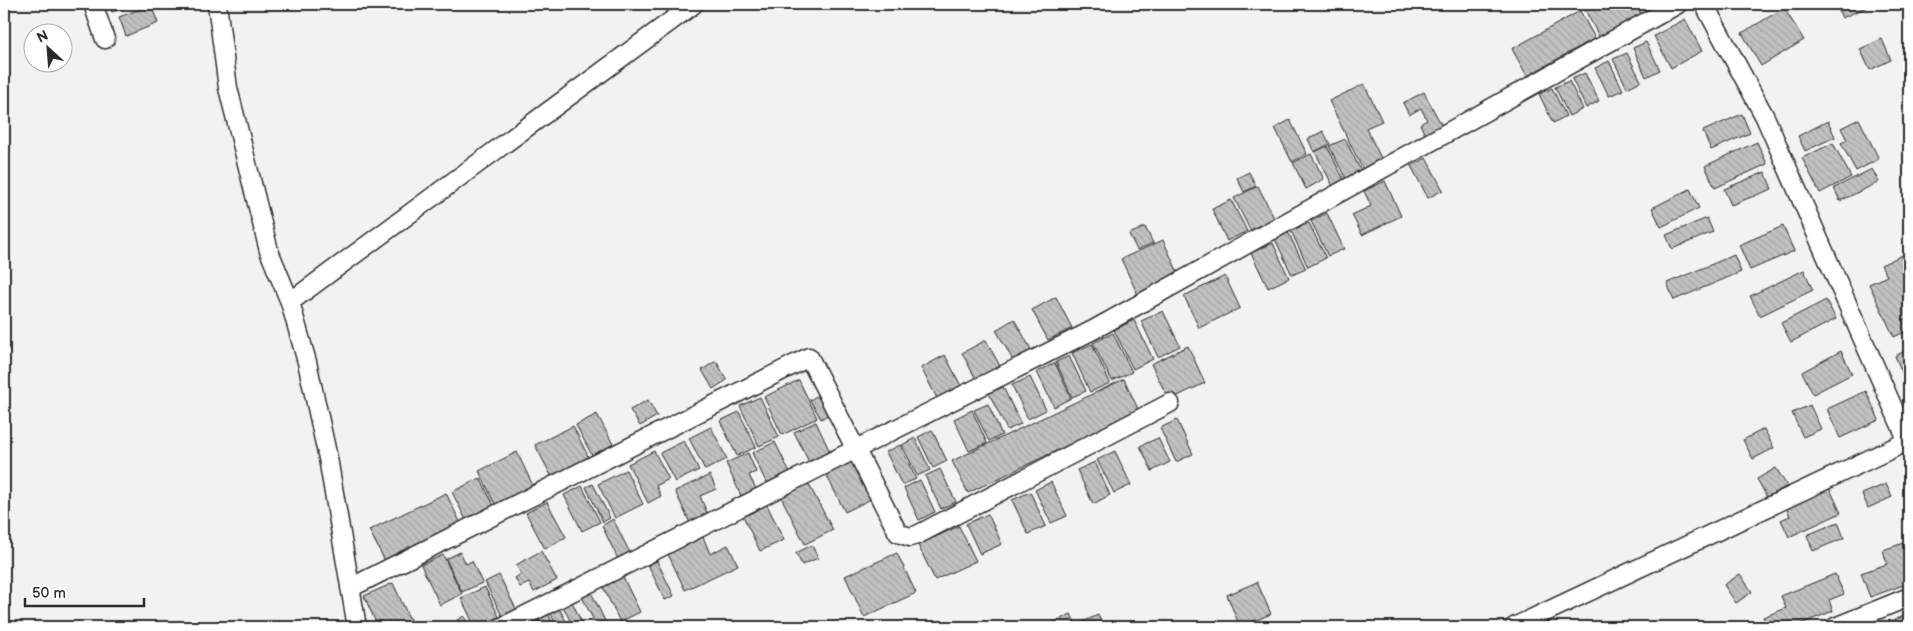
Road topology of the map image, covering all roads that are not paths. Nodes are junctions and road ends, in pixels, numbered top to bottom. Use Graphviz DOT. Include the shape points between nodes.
graph roads {
  1 [pos="93,4"];
  2 [pos="218,4"];
  3 [pos="694,4"];
  4 [pos="1678,4"];
  5 [pos="1704,4"];
  6 [pos="105,39"];
  7 [pos="290,302"];
  8 [pos="1170,402"];
  9 [pos="1909,442"];
  10 [pos="857,449"];
  11 [pos="350,588"];
  12 [pos="1909,597"];
  13 [pos="357,627"];
  14 [pos="502,627"];
  15 [pos="1514,627"];
  16 [pos="1835,627"];
  1 -- 6 [label="street"];
  2 -- 7 [label="street" via="228,88 269,252"];
  3 -- 7 [label="street"];
  4 -- 10 [label="street" via="1093,330"];
  5 -- 9 [label="street" via="1765,117"];
  7 -- 11 [label="street" via="308,362"];
  8 -- 10 [label="street" via="910,537 898,532"];
  9 -- 15 [label="street"];
  10 -- 11 [label="street" via="809,357"];
  10 -- 14 [label="street"];
  11 -- 13 [label="street"];
  12 -- 16 [label="street"];
}
